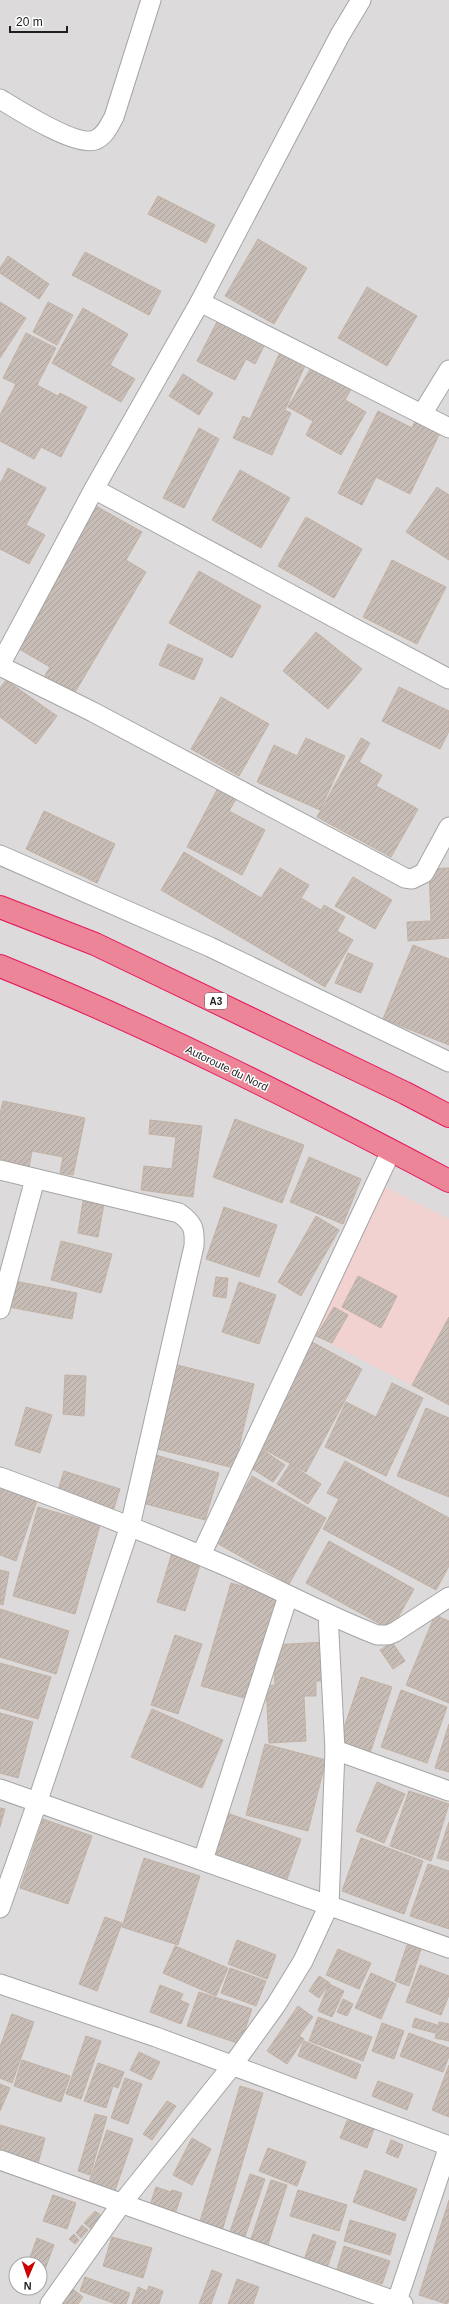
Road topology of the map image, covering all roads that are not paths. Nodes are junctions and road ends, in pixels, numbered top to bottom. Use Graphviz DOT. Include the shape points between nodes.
graph roads {
  1 [pos="151,0"];
  2 [pos="361,0"];
  3 [pos="0,99"];
  4 [pos="200,302"];
  5 [pos="449,370"];
  6 [pos="422,414"];
  7 [pos="449,428"];
  8 [pos="94,489"];
  9 [pos="0,666"];
  10 [pos="449,679"];
  11 [pos="449,827"];
  12 [pos="0,855"];
  13 [pos="0,907"];
  14 [pos="0,966"];
  15 [pos="449,1062"];
  16 [pos="449,1116"];
  17 [pos="392,1151"];
  18 [pos="0,1170"];
  19 [pos="35,1179"];
  20 [pos="449,1181"];
  21 [pos="0,1309"];
  22 [pos="0,1477"];
  23 [pos="130,1526"];
  24 [pos="201,1555"];
  25 [pos="288,1596"];
  26 [pos="447,1601"];
  27 [pos="328,1614"];
  28 [pos="335,1750"];
  29 [pos="0,1789"];
  30 [pos="449,1791"];
  31 [pos="37,1803"];
  32 [pos="203,1860"];
  33 [pos="329,1905"];
  34 [pos="0,1908"];
  35 [pos="449,1948"];
  36 [pos="0,1984"];
  37 [pos="232,2066"];
  38 [pos="449,2146"];
  39 [pos="0,2160"];
  40 [pos="122,2203"];
  41 [pos="399,2303"];
  42 [pos="50,2304"];
  1 -- 3 [label="street" via="114,117 101,136 93,140 78,139 40,123"];
  2 -- 4 [label="street" via="340,35"];
  4 -- 6 [label="street"];
  4 -- 8 [label="street"];
  5 -- 6 [label="street"];
  6 -- 7 [label="street"];
  8 -- 9 [label="street"];
  8 -- 10 [label="street"];
  9 -- 11 [label="street" via="93,712 405,878 412,879 424,873"];
  12 -- 15 [label="street" via="210,947"];
  13 -- 16 [label="highway, A3" via="95,944"];
  14 -- 17 [label="highway, Autoroute du Nord" via="77,997 242,1074"];
  17 -- 20 [label="highway, Autoroute du Nord"];
  17 -- 24 [label="street"];
  18 -- 19 [label="street"];
  19 -- 21 [label="street"];
  19 -- 23 [label="street" via="179,1213 191,1222 195,1230 194,1246"];
  22 -- 23 [label="street"];
  23 -- 24 [label="street"];
  23 -- 31 [label="street"];
  24 -- 25 [label="street"];
  25 -- 27 [label="street"];
  25 -- 32 [label="street"];
  26 -- 27 [label="street" via="383,1636"];
  27 -- 28 [label="street"];
  28 -- 30 [label="street"];
  28 -- 33 [label="street"];
  29 -- 31 [label="street"];
  31 -- 32 [label="street"];
  31 -- 34 [label="street"];
  32 -- 33 [label="street"];
  33 -- 35 [label="street"];
  33 -- 37 [label="street" via="300,1967"];
  36 -- 37 [label="street" via="156,2037"];
  37 -- 38 [label="street"];
  37 -- 40 [label="street"];
  38 -- 41 [label="street"];
  39 -- 40 [label="street"];
  40 -- 41 [label="street"];
  40 -- 42 [label="street"];
}
